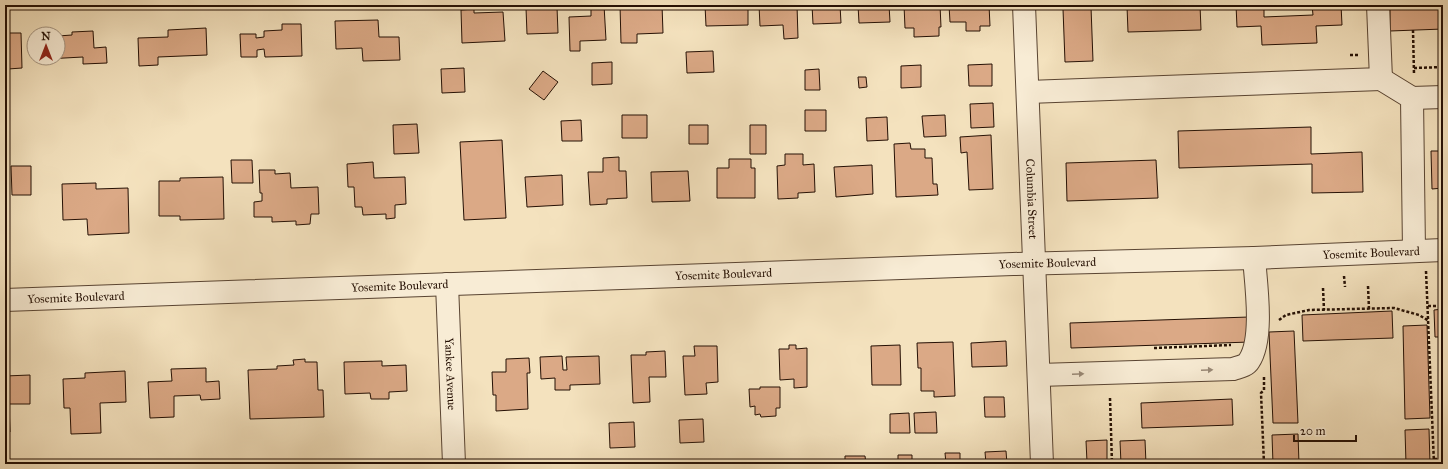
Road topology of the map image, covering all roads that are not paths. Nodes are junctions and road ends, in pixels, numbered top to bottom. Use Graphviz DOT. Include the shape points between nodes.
graph roads {
  1 [pos="1024,5"];
  2 [pos="1378,5"];
  3 [pos="1381,79"];
  4 [pos="1028,92"];
  5 [pos="1443,97"];
  6 [pos="1412,98"];
  7 [pos="1427,251"];
  8 [pos="1254,258"];
  9 [pos="1035,264"];
  10 [pos="447,284"];
  11 [pos="5,300"];
  12 [pos="1039,375"];
  13 [pos="454,464"];
  14 [pos="1042,464"];
  1 -- 4 [label="street, Columbia Street"];
  2 -- 3 [label="street"];
  3 -- 4 [label="street"];
  3 -- 6 [label="street"];
  4 -- 9 [label="street, Columbia Street"];
  5 -- 6 [label="street"];
  6 -- 7 [label="street"];
  7 -- 8 [label="street, Yosemite Boulevard"];
  8 -- 9 [label="street, Yosemite Boulevard"];
  12 -- 8 [label="street, one-way" via="1241,367 1249,362 1257,341"];
  9 -- 10 [label="street, Yosemite Boulevard"];
  9 -- 12 [label="street, Columbia Street"];
  10 -- 11 [label="street, Yosemite Boulevard"];
  10 -- 13 [label="street, Yankee Avenue"];
  12 -- 14 [label="street, Columbia Street"];
}
